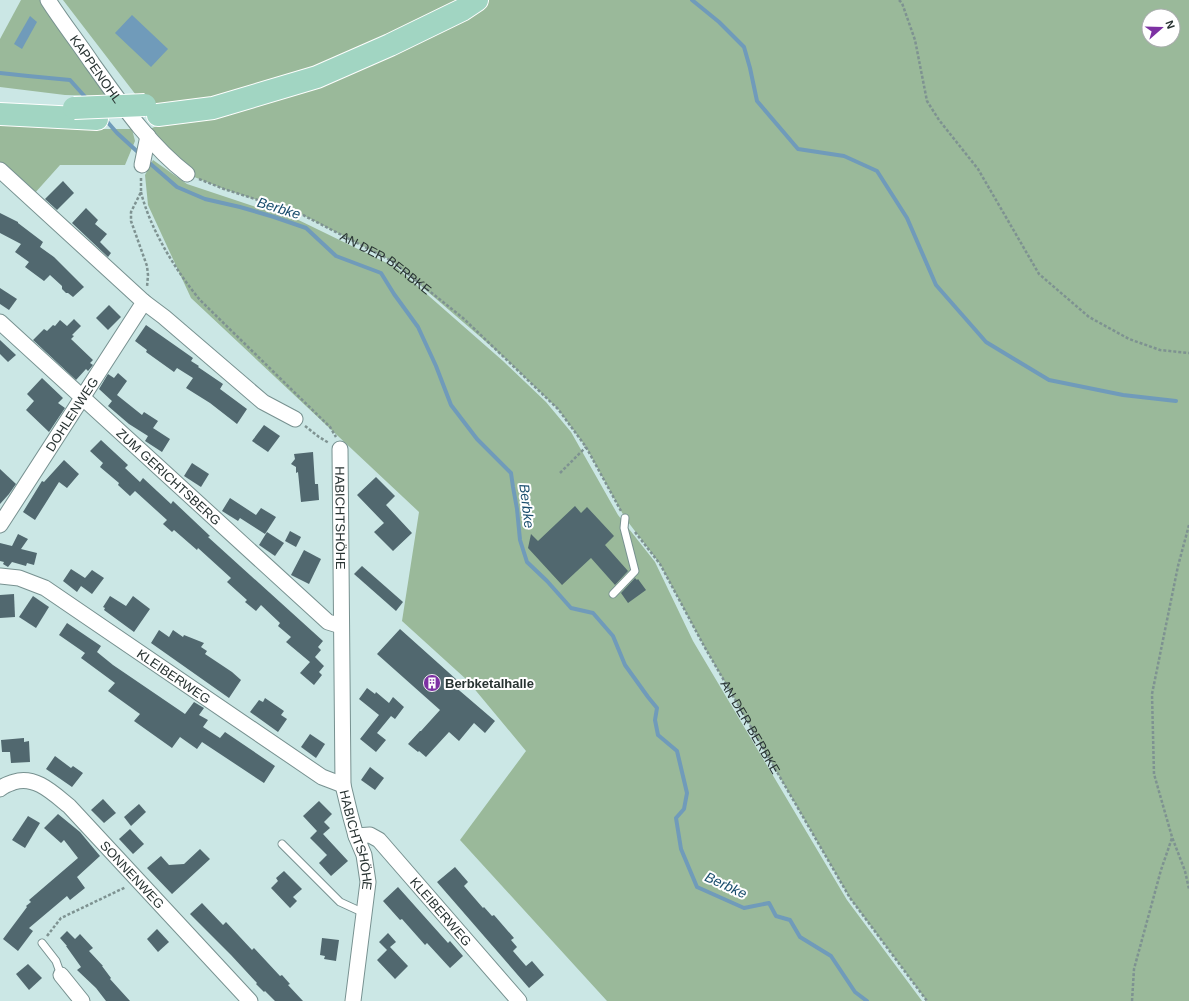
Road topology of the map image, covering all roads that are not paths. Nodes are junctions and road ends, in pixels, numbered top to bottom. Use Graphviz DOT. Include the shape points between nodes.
graph roads {
  1 [pos="48,0"];
  2 [pos="447,0"];
  3 [pos="477,0"];
  4 [pos="0,99"];
  5 [pos="151,110"];
  6 [pos="0,114"];
  7 [pos="146,142"];
  8 [pos="142,165"];
  9 [pos="0,170"];
  10 [pos="187,174"];
  11 [pos="144,302"];
  12 [pos="0,322"];
  13 [pos="83,398"];
  14 [pos="295,419"];
  15 [pos="340,449"];
  16 [pos="625,518"];
  17 [pos="0,526"];
  18 [pos="0,576"];
  19 [pos="613,594"];
  20 [pos="341,626"];
  21 [pos="343,785"];
  22 [pos="0,789"];
  23 [pos="356,836"];
  24 [pos="282,844"];
  25 [pos="364,913"];
  26 [pos="42,943"];
  27 [pos="61,975"];
  28 [pos="82,1001"];
  29 [pos="250,1001"];
  30 [pos="353,1001"];
  31 [pos="519,1001"];
  1 -- 7 [label="street, KAPPENOHL"];
  2 -- 5 [label="main road" via="310,64 208,96"];
  3 -- 5 [label="main road" via="390,45 317,77 213,108"];
  4 -- 5 [label="main road, bridge" via="74,108"];
  5 -- 6 [label="main road" via="97,119"];
  7 -- 8 [label="street"];
  7 -- 10 [label="street" via="160,150"];
  9 -- 11 [label="street"];
  11 -- 13 [label="street, DOHLENWEG"];
  11 -- 14 [label="street" via="263,402"];
  12 -- 13 [label="street, ZUM GERICHTSBERG"];
  13 -- 17 [label="street, DOHLENWEG"];
  13 -- 20 [label="street, ZUM GERICHTSBERG" via="328,622"];
  15 -- 20 [label="street, HABICHTSHÖHE"];
  16 -- 19 [label="lane" via="624,528 635,571"];
  18 -- 21 [label="street, KLEIBERWEG" via="19,578 45,588 322,777"];
  20 -- 21 [label="street, HABICHTSHÖHE"];
  21 -- 23 [label="street, HABICHTSHÖHE"];
  22 -- 29 [label="street, SONNENWEG" via="19,780 32,782 48,789 69,806"];
  23 -- 25 [label="street, HABICHTSHÖHE" via="367,868"];
  23 -- 31 [label="street, KLEIBERWEG" via="370,835 379,840"];
  24 -- 25 [label="lane, HABICHTSHÖHE" via="340,902"];
  25 -- 30 [label="street, HABICHTSHÖHE"];
  26 -- 27 [label="lane" via="56,961"];
  27 -- 28 [label="street"];
}
